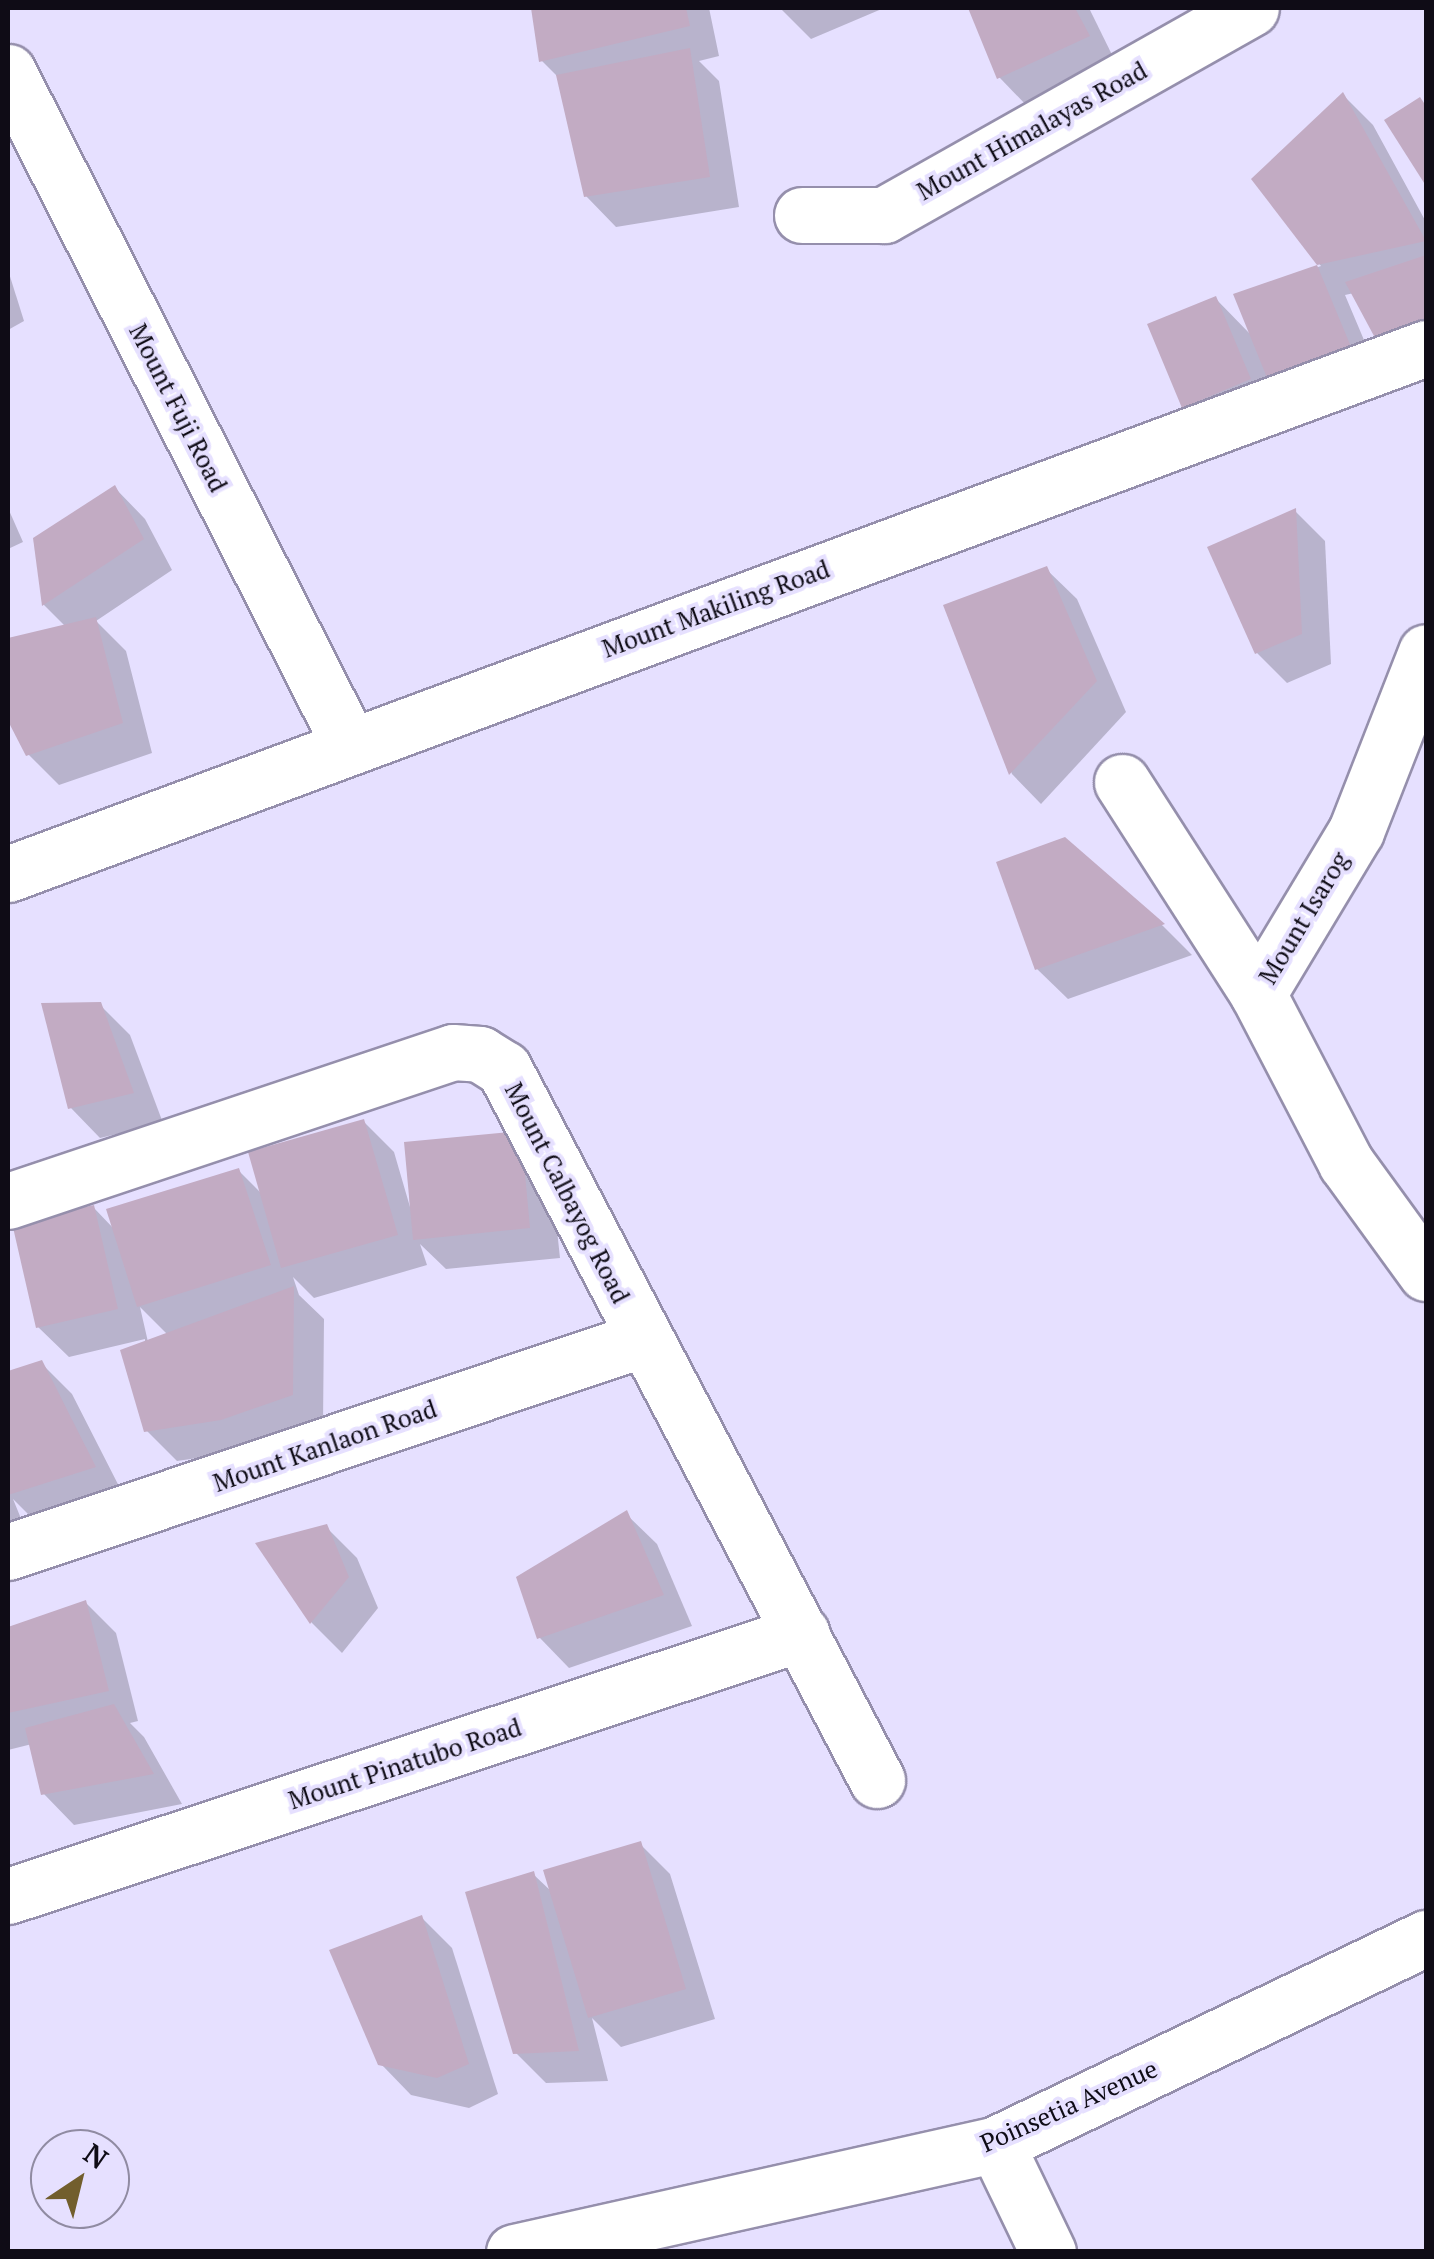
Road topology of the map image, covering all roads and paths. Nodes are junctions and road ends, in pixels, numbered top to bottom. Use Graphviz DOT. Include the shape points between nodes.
graph roads {
  1 [pos="1251,8"];
  2 [pos="8,72"];
  3 [pos="802,215"];
  4 [pos="1426,348"];
  5 [pos="1426,652"];
  6 [pos="348,744"];
  7 [pos="1122,782"];
  8 [pos="12,863"];
  9 [pos="1258,994"];
  10 [pos="8,1201"];
  11 [pos="1426,1272"];
  12 [pos="643,1339"];
  13 [pos="8,1552"];
  14 [pos="802,1633"];
  15 [pos="877,1780"];
  16 [pos="8,1896"];
  17 [pos="1426,1938"];
  18 [pos="996,2144"];
  19 [pos="641,2237"];
  20 [pos="514,2252"];
  21 [pos="1048,2252"];
  1 -- 3 [label="street, Mount Himalayas Road" via="884,215"];
  2 -- 6 [label="street, Mount Fuji Road"];
  4 -- 6 [label="street, Mount Makiling Road"];
  5 -- 9 [label="street, Mount Isarog" via="1356,831"];
  6 -- 8 [label="street, Mount Makiling Road"];
  7 -- 9 [label="street"];
  9 -- 11 [label="street, Mount Isarog" via="1346,1163"];
  10 -- 12 [label="street, Mount Calbayog Road" via="453,1052 480,1054 504,1069"];
  12 -- 13 [label="street, Mount Kanlaon Road"];
  12 -- 14 [label="street, Mount Calbayog Road"];
  14 -- 15 [label="street, Mount Calbayog Road"];
  14 -- 16 [label="street, Mount Pinatubo Road"];
  17 -- 18 [label="street, Poinsetia Avenue"];
  18 -- 19 [label="street, Poinsetia Avenue"];
  18 -- 21 [label="street"];
  19 -- 20 [label="street, Poinsetia Avenue"];
}
